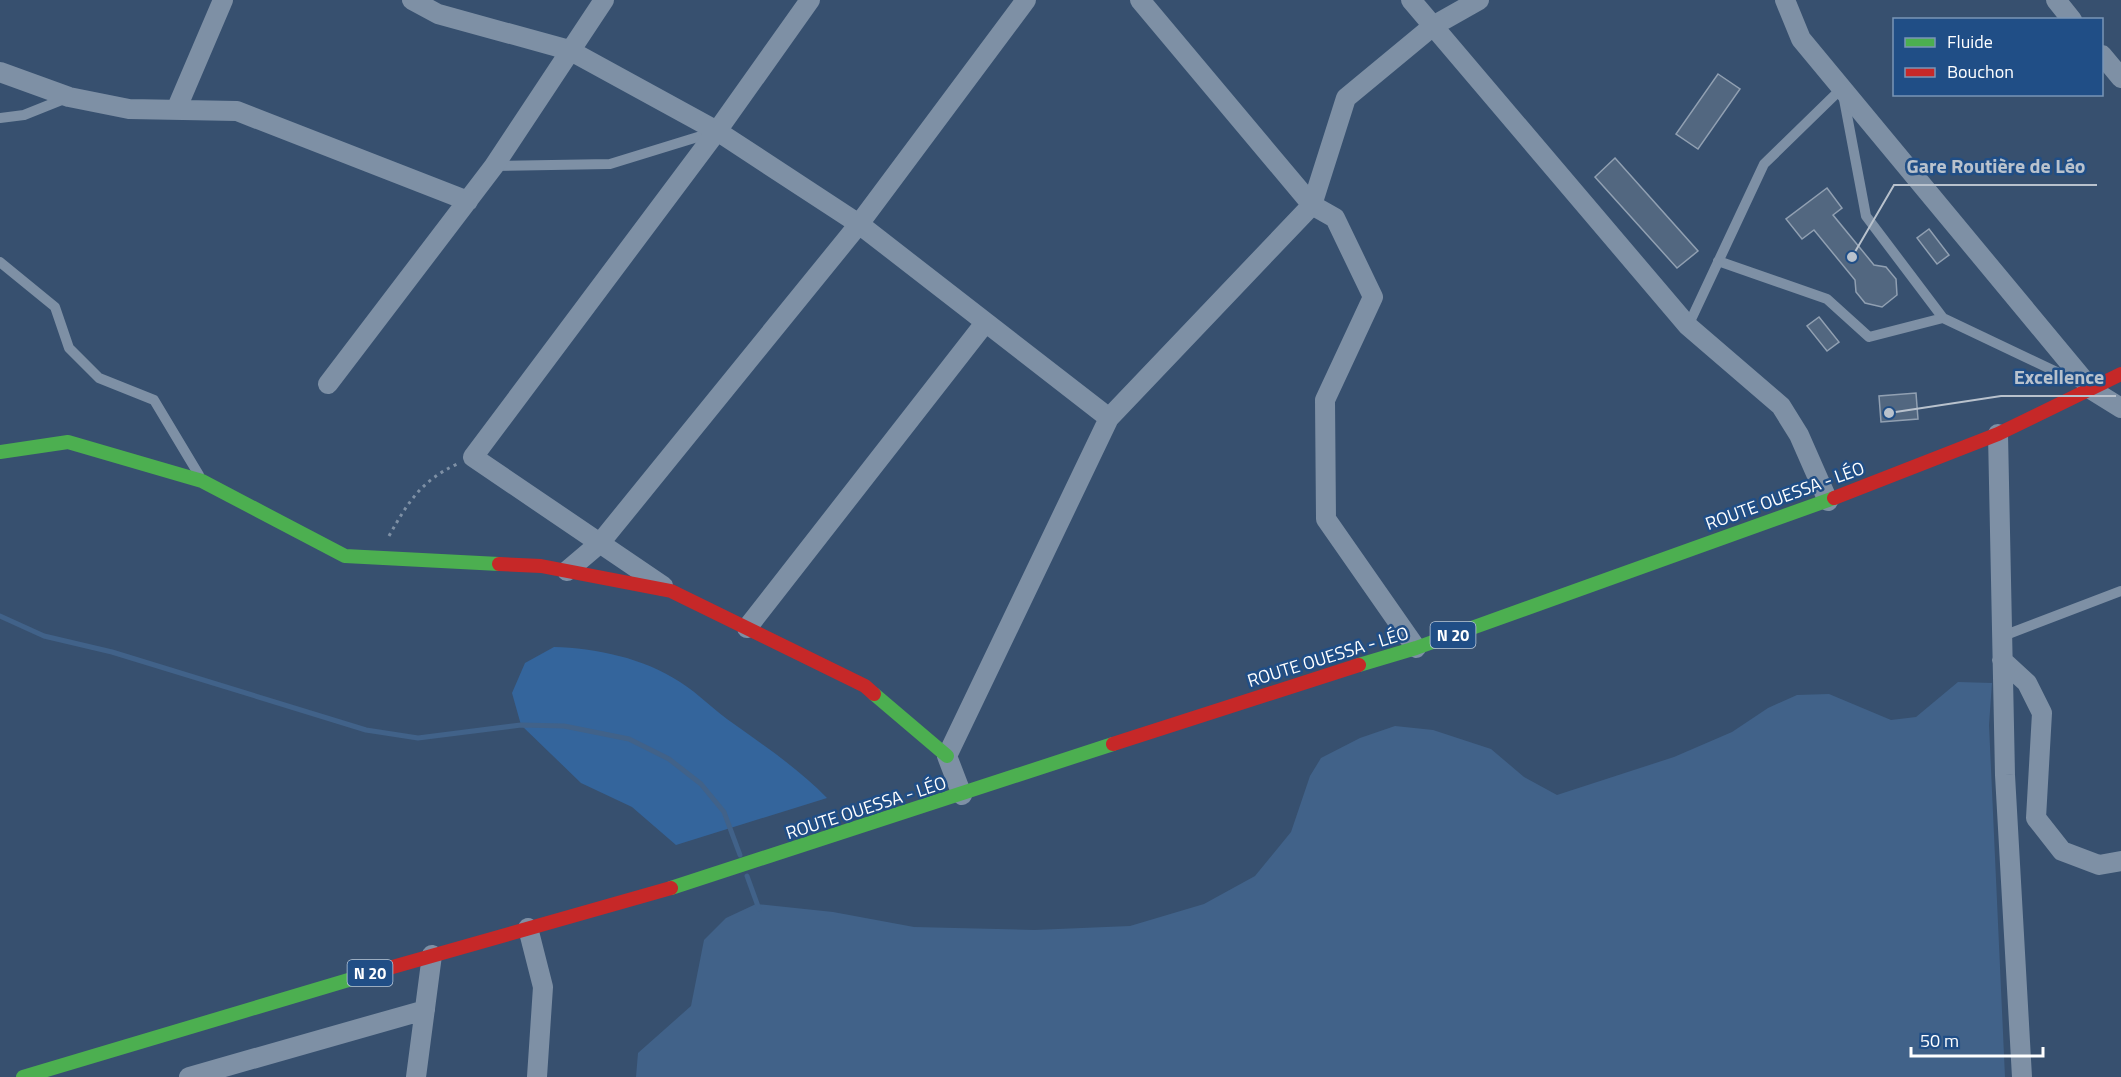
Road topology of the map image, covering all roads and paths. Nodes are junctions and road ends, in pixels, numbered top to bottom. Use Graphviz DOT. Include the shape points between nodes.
graph roads {
  1 [pos="223,0"];
  2 [pos="412,0"];
  3 [pos="604,0"];
  4 [pos="810,0"];
  5 [pos="1026,0"];
  6 [pos="1140,0"];
  7 [pos="1411,0"];
  8 [pos="1479,0"];
  9 [pos="1785,0"];
  10 [pos="2056,0"];
  11 [pos="2070,18"];
  12 [pos="1433,26"];
  13 [pos="569,50"];
  14 [pos="2103,56"];
  15 [pos="0,72"];
  16 [pos="2121,78"];
  17 [pos="1842,88"];
  18 [pos="69,97"];
  19 [pos="176,110"];
  20 [pos="0,118"];
  21 [pos="717,131"];
  22 [pos="494,166"];
  23 [pos="468,201"];
  24 [pos="1312,205"];
  25 [pos="859,224"];
  26 [pos="1718,261"];
  27 [pos="0,262"];
  28 [pos="1943,318"];
  29 [pos="986,323"];
  30 [pos="1688,326"];
  31 [pos="2121,374"];
  32 [pos="328,384"];
  33 [pos="2092,390"];
  34 [pos="2121,408"];
  35 [pos="1109,418"];
  36 [pos="1998,434"];
  37 [pos="0,452"];
  38 [pos="473,457"];
  39 [pos="202,481"];
  40 [pos="1828,501"];
  41 [pos="600,543"];
  42 [pos="376,558"];
  43 [pos="567,571"];
  44 [pos="671,591"];
  45 [pos="2121,591"];
  46 [pos="747,628"];
  47 [pos="2002,636"];
  48 [pos="1416,648"];
  49 [pos="2002,660"];
  50 [pos="947,756"];
  51 [pos="962,795"];
  52 [pos="2121,861"];
  53 [pos="528,928"];
  54 [pos="432,955"];
  55 [pos="425,1010"];
  56 [pos="23,1077"];
  57 [pos="189,1077"];
  58 [pos="416,1077"];
  59 [pos="537,1077"];
  60 [pos="2022,1077"];
  1 -- 19 [label="street"];
  2 -- 13 [label="street" via="438,14"];
  3 -- 13 [label="street"];
  4 -- 21 [label="street"];
  5 -- 25 [label="street"];
  6 -- 24 [label="street"];
  7 -- 12 [label="street"];
  8 -- 12 [label="street"];
  9 -- 17 [label="street" via="1801,39"];
  10 -- 11 [label="street"];
  12 -- 24 [label="street" via="1346,98"];
  12 -- 30 [label="street"];
  13 -- 21 [label="street"];
  13 -- 22 [label="street"];
  14 -- 16 [label="street"];
  15 -- 18 [label="street"];
  17 -- 26 [label="lane" via="1764,164"];
  17 -- 28 [label="lane" via="1866,216"];
  17 -- 33 [label="street"];
  18 -- 19 [label="street" via="129,109"];
  18 -- 20 [label="lane" via="24,115"];
  19 -- 23 [label="street" via="237,111"];
  21 -- 22 [label="lane" via="609,164"];
  21 -- 25 [label="street"];
  21 -- 38 [label="street"];
  22 -- 23 [label="street"];
  23 -- 32 [label="street"];
  24 -- 35 [label="street"];
  24 -- 48 [label="street" via="1335,218 1373,297 1325,400 1326,519"];
  25 -- 29 [label="street"];
  25 -- 41 [label="street"];
  26 -- 28 [label="lane" via="1827,299 1869,337"];
  26 -- 30 [label="lane"];
  27 -- 39 [label="lane" via="55,308 69,348 99,378 154,400"];
  28 -- 33 [label="lane"];
  29 -- 35 [label="street"];
  29 -- 46 [label="street"];
  30 -- 40 [label="street" via="1781,406 1799,435"];
  31 -- 33 [label="main road, ROUTE OUESSA - LÉO / N 20"];
  33 -- 34 [label="street"];
  33 -- 36 [label="main road, ROUTE OUESSA - LÉO / N 20"];
  35 -- 50 [label="street"];
  36 -- 40 [label="main road, ROUTE OUESSA - LÉO / N 20"];
  36 -- 47 [label="street"];
  37 -- 39 [label="main road" via="68,442"];
  38 -- 41 [label="street"];
  38 -- 42 [label="path" via="439,473 411,497"];
  39 -- 42 [label="main road" via="345,556"];
  40 -- 48 [label="main road, ROUTE OUESSA - LÉO / N 20"];
  41 -- 43 [label="street"];
  41 -- 44 [label="street"];
  42 -- 43 [label="main road" via="541,566"];
  43 -- 44 [label="main road"];
  44 -- 46 [label="main road"];
  45 -- 47 [label="lane"];
  46 -- 50 [label="main road" via="865,686"];
  47 -- 49 [label="street"];
  48 -- 51 [label="main road, ROUTE OUESSA - LÉO / N 20"];
  49 -- 52 [label="street" via="2027,683 2042,713 2036,818 2062,851 2099,865"];
  49 -- 60 [label="street"];
  50 -- 51 [label="street"];
  51 -- 53 [label="main road, ROUTE OUESSA - LÉO / N 20" via="720,874"];
  53 -- 54 [label="main road, N 20"];
  53 -- 59 [label="street" via="543,987"];
  54 -- 55 [label="street"];
  54 -- 56 [label="main road, N 20"];
  55 -- 57 [label="street"];
  55 -- 58 [label="street"];
}
